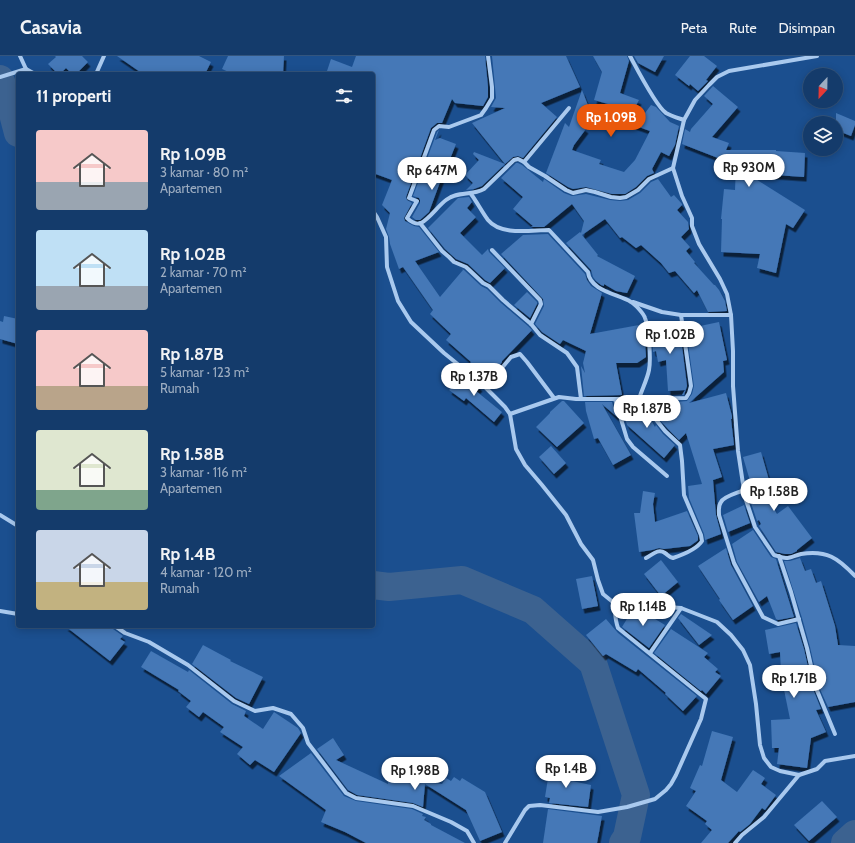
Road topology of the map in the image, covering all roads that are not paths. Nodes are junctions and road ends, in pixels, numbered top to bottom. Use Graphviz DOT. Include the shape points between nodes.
graph roads {
  1 [pos="20,56"];
  2 [pos="104,56"];
  3 [pos="488,56"];
  4 [pos="630,56"];
  5 [pos="817,56"];
  6 [pos="26,69"];
  7 [pos="16,72"];
  8 [pos="17,72"];
  9 [pos="31,72"];
  10 [pos="97,72"];
  11 [pos="0,77"];
  12 [pos="569,108"];
  13 [pos="684,120"];
  14 [pos="524,162"];
  15 [pos="673,168"];
  16 [pos="471,194"];
  17 [pos="375,214"];
  18 [pos="420,224"];
  19 [pos="492,250"];
  20 [pos="633,302"];
  21 [pos="681,315"];
  22 [pos="731,315"];
  23 [pos="531,324"];
  24 [pos="496,375"];
  25 [pos="554,398"];
  26 [pos="581,399"];
  27 [pos="615,399"];
  28 [pos="639,399"];
  29 [pos="647,399"];
  30 [pos="510,414"];
  31 [pos="668,476"];
  32 [pos="744,490"];
  33 [pos="0,515"];
  34 [pos="16,525"];
  35 [pos="779,556"];
  36 [pos="646,558"];
  37 [pos="855,576"];
  38 [pos="614,603"];
  39 [pos="681,608"];
  40 [pos="0,611"];
  41 [pos="16,614"];
  42 [pos="799,619"];
  43 [pos="119,628"];
  44 [pos="650,653"];
  45 [pos="835,734"];
  46 [pos="855,756"];
  47 [pos="799,775"];
  48 [pos="474,843"];
  49 [pos="506,843"];
  50 [pos="735,843"];
  1 -- 6 [label="street"];
  2 -- 10 [label="street"];
  3 -- 18 [label="street" via="492,98 481,115 449,127 438,126 434,130 409,198 417,201 407,218"];
  4 -- 13 [label="street" via="663,110"];
  5 -- 13 [label="street" via="729,71 708,85 695,100"];
  6 -- 8 [label="street"];
  6 -- 9 [label="street"];
  7 -- 11 [label="street"];
  12 -- 14 [label="street"];
  13 -- 15 [label="street"];
  14 -- 15 [label="street" via="573,193 586,190 620,198 638,190 649,179"];
  14 -- 16 [label="street" via="514,160 484,189"];
  15 -- 22 [label="street" via="699,244 727,294"];
  16 -- 18 [label="street" via="457,194 446,199"];
  16 -- 20 [label="street" via="489,222 499,228 509,231 549,230 588,272 588,276 597,287"];
  17 -- 30 [label="street" via="386,237 387,267 398,301 411,322 481,383"];
  18 -- 23 [label="street" via="454,262 466,267"];
  19 -- 23 [label="street" via="540,300 541,304"];
  20 -- 21 [label="street" via="662,312"];
  20 -- 28 [label="street" via="645,317 648,326 649,368"];
  21 -- 22 [label="street"];
  21 -- 29 [label="street" via="691,386 689,393 686,398"];
  22 -- 32 [label="street" via="733,386"];
  23 -- 26 [label="street" via="540,335 567,353 577,367"];
  24 -- 25 [label="street" via="511,357 520,354"];
  25 -- 26 [label="street"];
  25 -- 30 [label="street"];
  26 -- 27 [label="street"];
  27 -- 28 [label="street"];
  27 -- 31 [label="street" via="627,439"];
  28 -- 29 [label="street"];
  29 -- 36 [label="street" via="653,416 680,445 684,495 702,541 673,558 660,551"];
  30 -- 38 [label="street" via="516,449 525,465 566,515 581,544 593,560 603,594"];
  32 -- 35 [label="street" via="755,527 774,555"];
  32 -- 42 [label="street" via="725,498 719,506 718,515 734,563 763,617 778,624"];
  33 -- 34 [label="street"];
  35 -- 37 [label="street" via="787,558 812,552 824,554 834,557"];
  35 -- 42 [label="street"];
  38 -- 39 [label="street"];
  38 -- 44 [label="street" via="618,628"];
  39 -- 44 [label="street"];
  39 -- 47 [label="street" via="716,622 743,650 750,665 760,745 764,758 780,771"];
  40 -- 41 [label="street"];
  42 -- 45 [label="street" via="816,688"];
  43 -- 48 [label="street" via="188,665 234,701 255,711 273,708 291,714 303,728 308,743 346,793 356,798 413,806 466,831"];
  44 -- 49 [label="street" via="706,699 701,719 671,784 656,799 598,812 529,806"];
  46 -- 47 [label="street" via="825,761 817,769"];
  47 -- 50 [label="street" via="764,817"];
}
